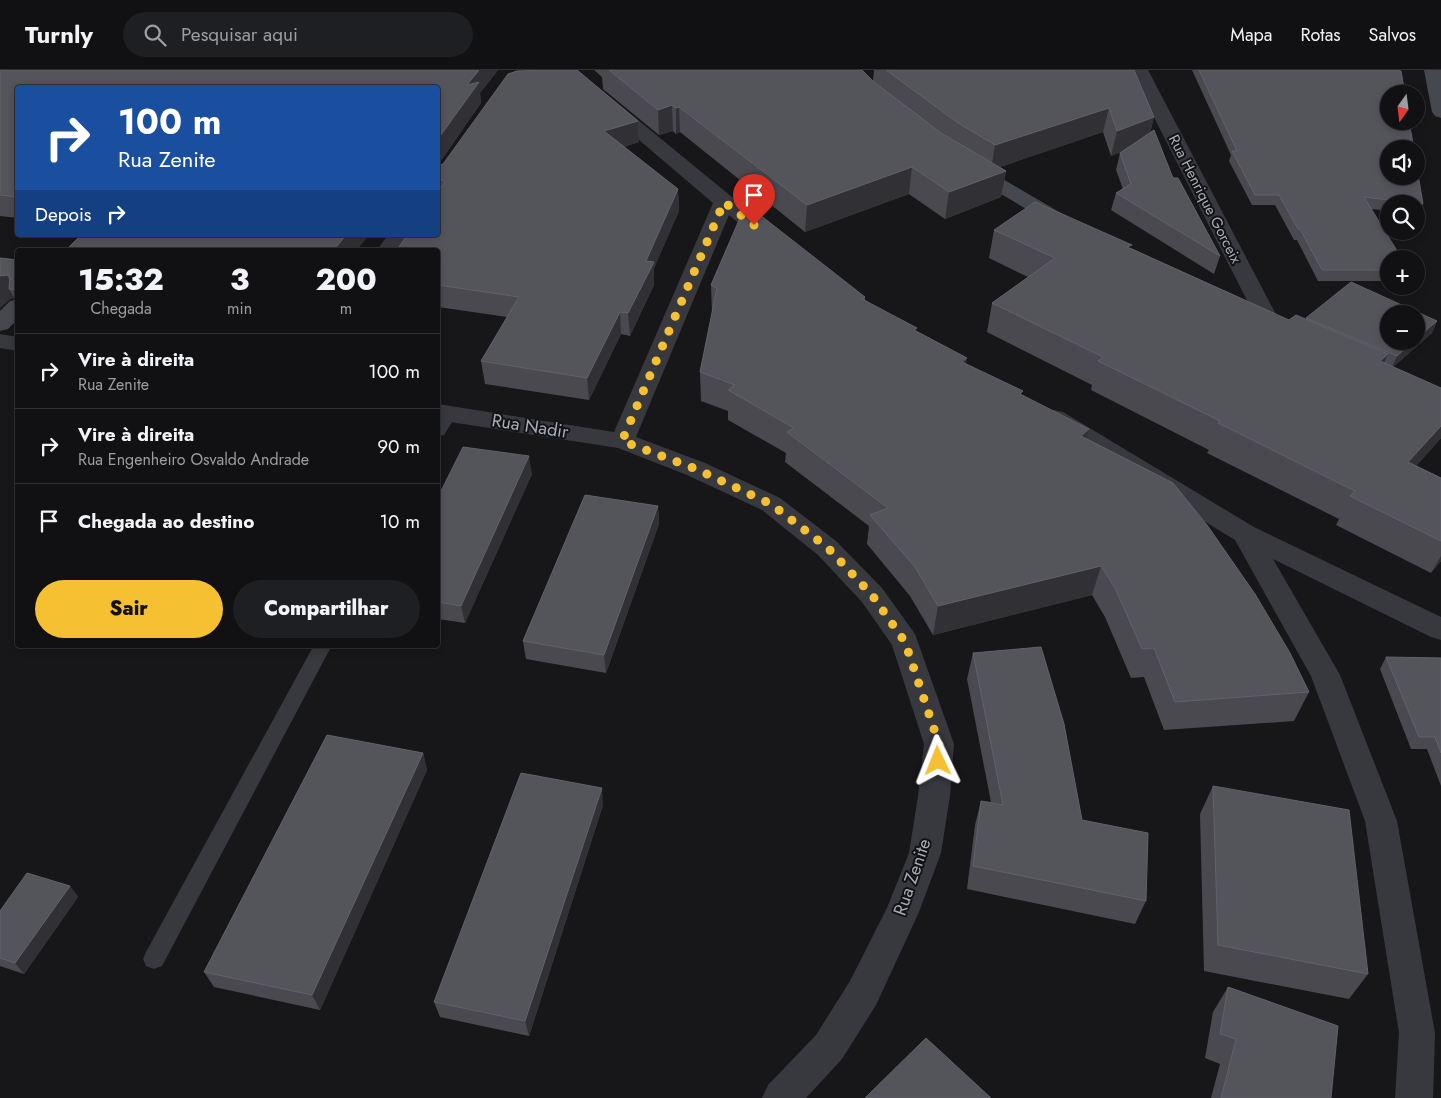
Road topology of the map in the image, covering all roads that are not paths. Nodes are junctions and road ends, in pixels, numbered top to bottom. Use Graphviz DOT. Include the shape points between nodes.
graph roads {
  1 [pos="1139,70"];
  2 [pos="1433,70"];
  3 [pos="564,71"];
  4 [pos="1441,112"];
  5 [pos="954,158"];
  6 [pos="724,202"];
  7 [pos="1085,234"];
  8 [pos="398,237"];
  9 [pos="389,248"];
  10 [pos="788,250"];
  11 [pos="15,309"];
  12 [pos="1245,315"];
  13 [pos="0,324"];
  14 [pos="0,341"];
  15 [pos="15,344"];
  16 [pos="1031,405"];
  17 [pos="441,419"];
  18 [pos="622,441"];
  19 [pos="1244,534"];
  20 [pos="1441,629"];
  21 [pos="321,648"];
  22 [pos="154,959"];
  23 [pos="781,1098"];
  24 [pos="1414,1098"];
  1 -- 12 [label="street, Rua Henrique Gorceix" via="1281,332"];
  2 -- 4 [label="street"];
  3 -- 6 [label="street"];
  5 -- 7 [label="street"];
  6 -- 10 [label="street"];
  6 -- 18 [label="street"];
  8 -- 9 [label="street"];
  11 -- 13 [label="street"];
  14 -- 15 [label="street"];
  16 -- 19 [label="street"];
  17 -- 18 [label="street, Rua Nadir"];
  18 -- 23 [label="street, Rua Zenite" via="696,469 771,504 828,548 872,595 905,642 939,744 925,853 902,912 862,992 829,1047"];
  19 -- 20 [label="street"];
  19 -- 24 [label="street" via="1325,675 1381,822 1417,1033"];
  21 -- 22 [label="lane"];
}
